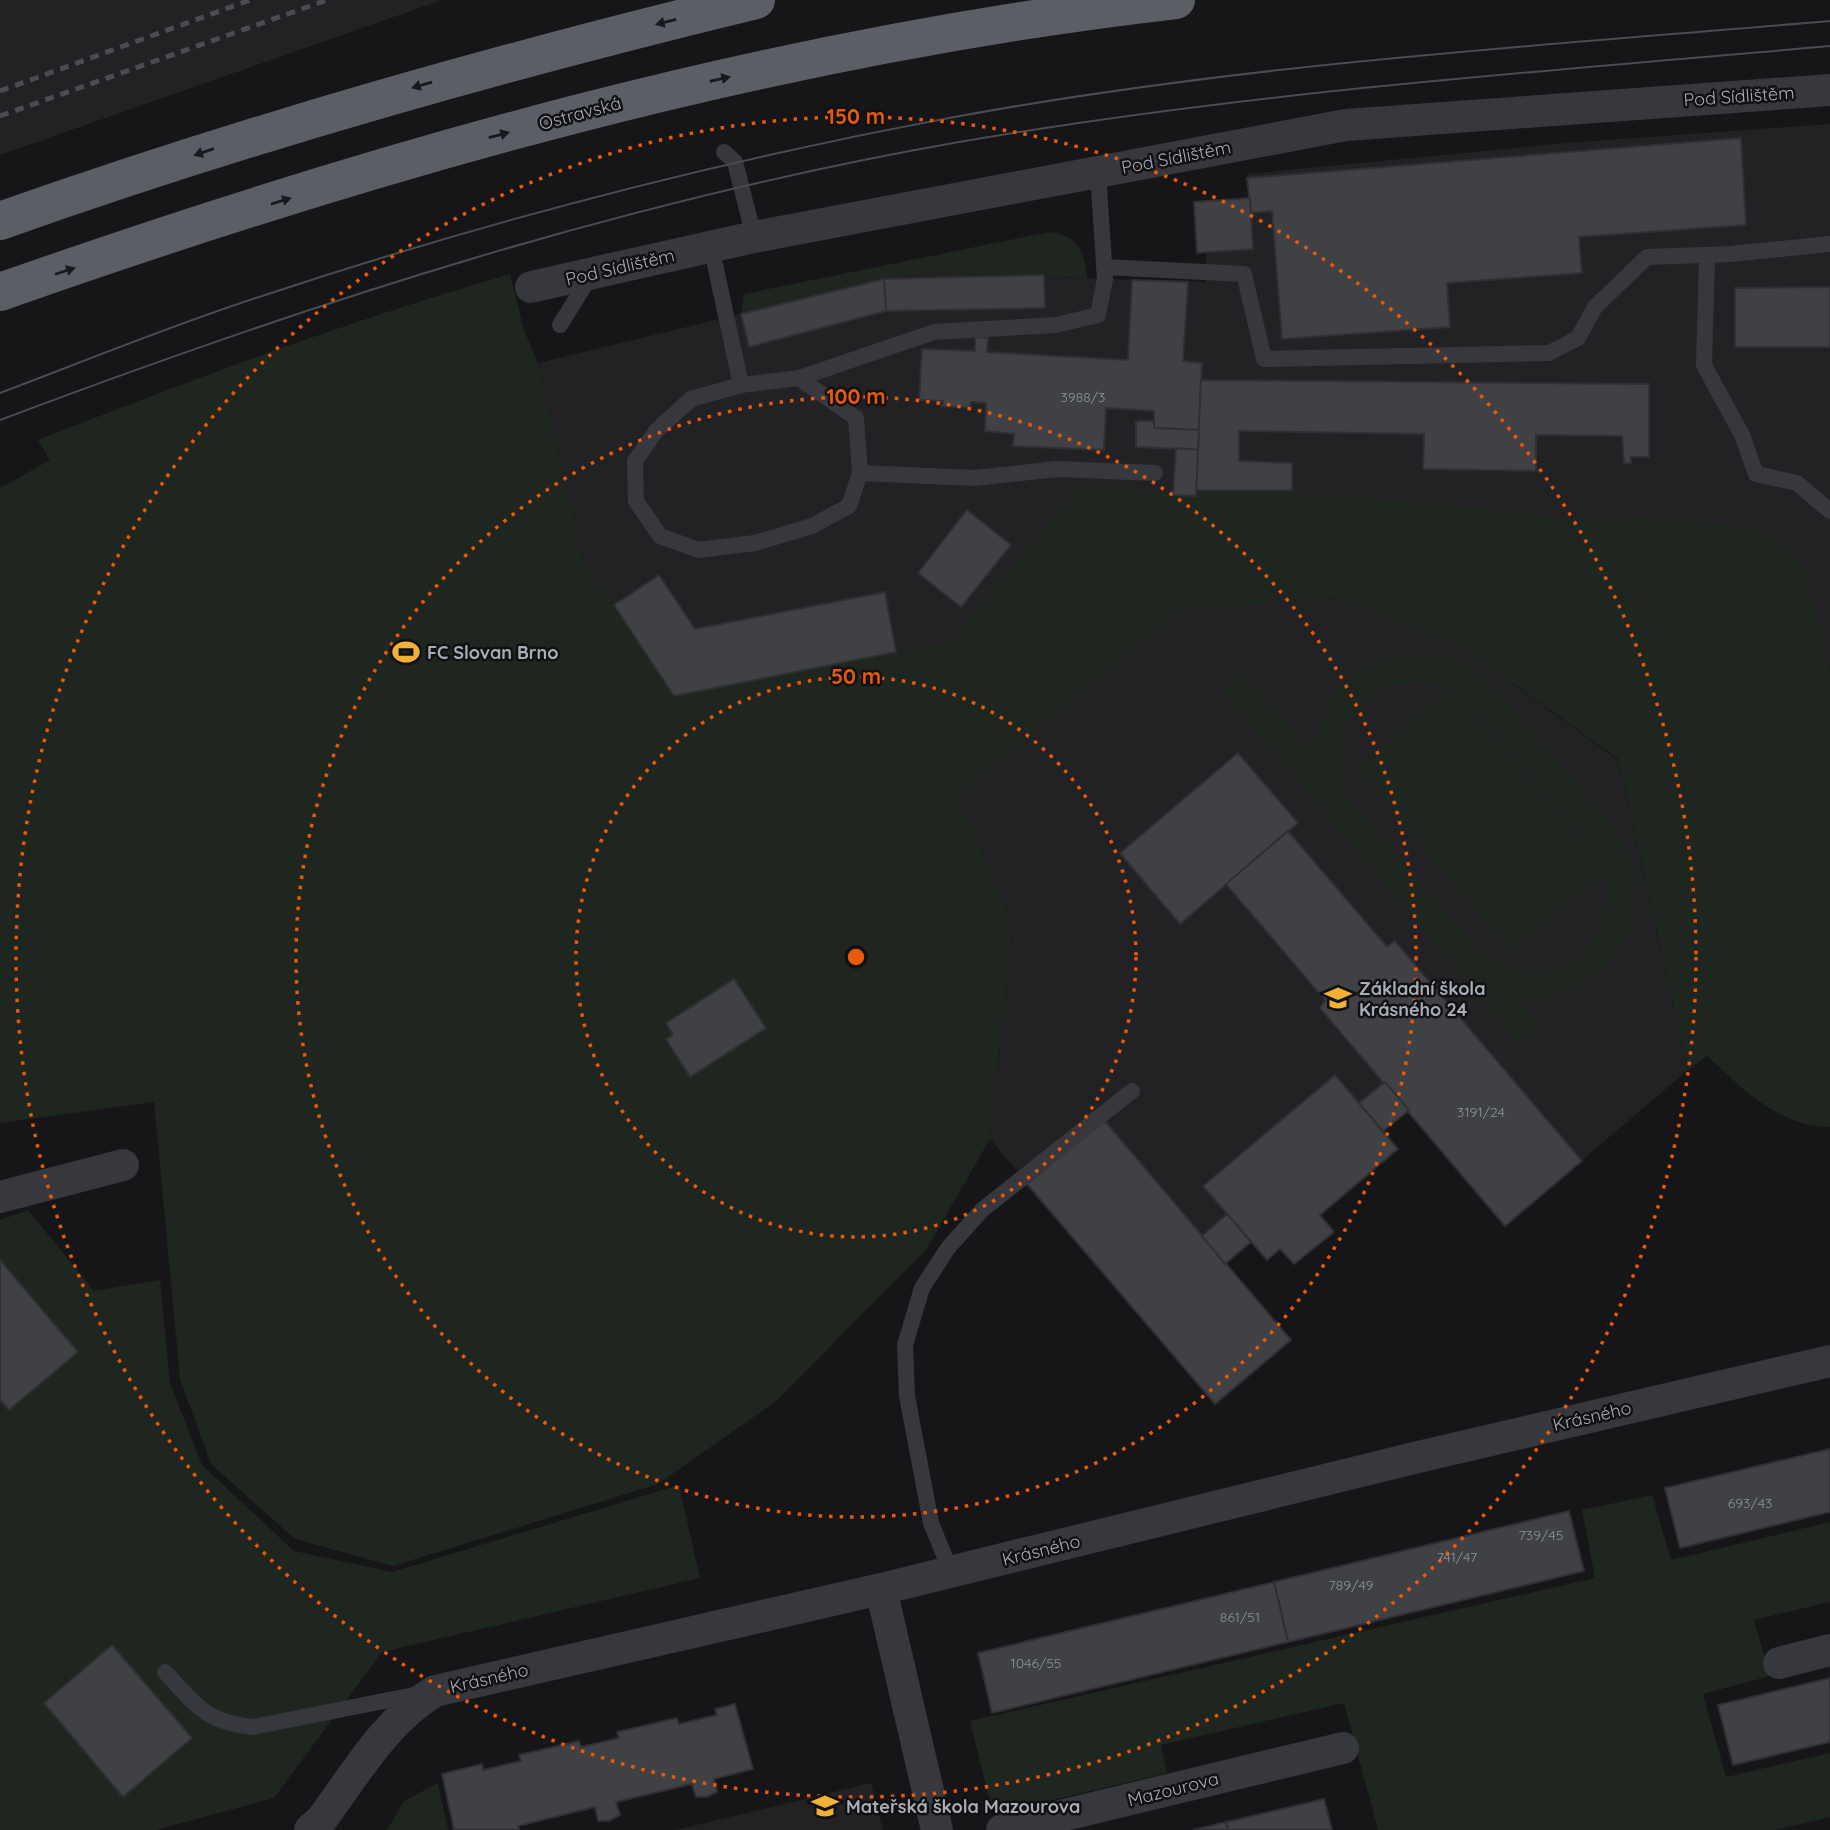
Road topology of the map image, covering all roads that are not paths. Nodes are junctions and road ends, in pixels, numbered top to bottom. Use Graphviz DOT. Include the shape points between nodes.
graph roads {
  1 [pos="756,0"];
  2 [pos="1176,0"];
  3 [pos="1830,90"];
  4 [pos="724,152"];
  5 [pos="1098,172"];
  6 [pos="0,221"];
  7 [pos="754,237"];
  8 [pos="1830,244"];
  9 [pos="712,246"];
  10 [pos="1707,255"];
  11 [pos="1104,267"];
  12 [pos="593,273"];
  13 [pos="531,286"];
  14 [pos="0,292"];
  15 [pos="560,325"];
  16 [pos="799,378"];
  17 [pos="741,385"];
  18 [pos="860,473"];
  19 [pos="1156,473"];
  20 [pos="1830,511"];
  21 [pos="1132,1091"];
  22 [pos="122,1165"];
  23 [pos="0,1197"];
  24 [pos="1830,1361"];
  25 [pos="951,1572"];
  26 [pos="881,1589"];
  27 [pos="1830,1650"];
  28 [pos="1779,1662"];
  29 [pos="165,1671"];
  30 [pos="435,1691"];
  31 [pos="1343,1748"];
  32 [pos="310,1830"];
  33 [pos="937,1830"];
  34 [pos="1002,1830"];
  1 -- 6 [label="highway, one-way" via="421,86 241,140"];
  14 -- 2 [label="highway, Ostravská, one-way" via="447,149 612,104 886,44"];
  3 -- 5 [label="street, Pod Sídlištěm" via="1346,125"];
  4 -- 7 [label="lane" via="735,162"];
  5 -- 7 [label="street, Pod Sídlištěm"];
  5 -- 11 [label="lane"];
  7 -- 9 [label="street, Pod Sídlištěm"];
  8 -- 10 [label="lane"];
  9 -- 12 [label="street, Pod Sídlištěm"];
  9 -- 17 [label="lane"];
  10 -- 11 [label="lane" via="1647,257 1595,307 1578,338 1549,353 1264,359 1244,274"];
  10 -- 20 [label="lane" via="1704,365 1742,435 1756,474 1797,483"];
  11 -- 16 [label="lane" via="1098,315 1056,325 934,332"];
  12 -- 13 [label="street, Pod Sídlištěm"];
  12 -- 15 [label="lane"];
  16 -- 17 [label="lane"];
  16 -- 18 [label="lane" via="856,418"];
  17 -- 18 [label="lane" via="691,399 656,430 635,461 636,501 660,537 698,550 755,543 812,526 849,506"];
  18 -- 19 [label="lane" via="975,478 1057,470"];
  21 -- 25 [label="lane" via="982,1210 948,1248 922,1288 905,1345 907,1396 932,1523"];
  22 -- 23 [label="street"];
  24 -- 25 [label="street, Krásného"];
  25 -- 26 [label="street, Krásného"];
  26 -- 30 [label="street, Krásného"];
  26 -- 33 [label="street"];
  27 -- 28 [label="street"];
  29 -- 30 [label="lane" via="203,1713 227,1725 253,1727"];
  30 -- 32 [label="street, Krásného" via="411,1705 390,1726"];
  31 -- 34 [label="street, Mazourova"];
}
